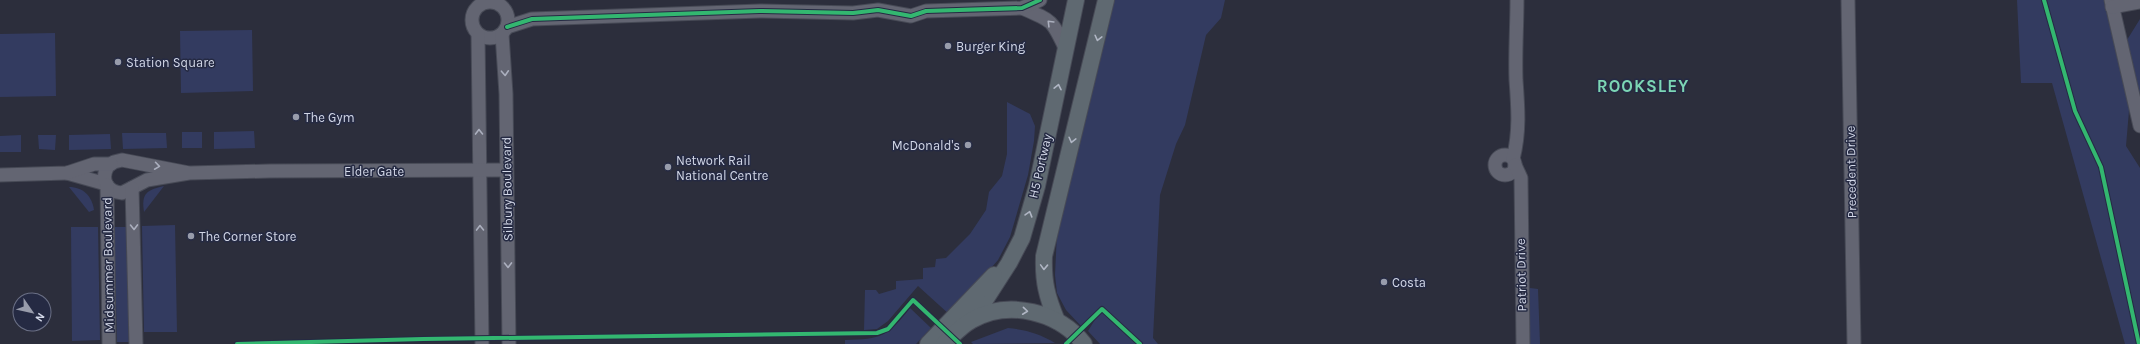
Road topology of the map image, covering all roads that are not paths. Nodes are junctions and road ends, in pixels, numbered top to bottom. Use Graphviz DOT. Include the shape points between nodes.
graph roads {
  1 [pos="1040,0"];
  2 [pos="1076,0"];
  3 [pos="1106,0"];
  4 [pos="1517,0"];
  5 [pos="1848,0"];
  6 [pos="2110,2"];
  7 [pos="2140,2"];
  8 [pos="477,4"];
  9 [pos="499,4"];
  10 [pos="1022,8"];
  11 [pos="532,19"];
  12 [pos="505,30"];
  13 [pos="478,34"];
  14 [pos="1066,50"];
  15 [pos="2140,126"];
  16 [pos="1511,160"];
  17 [pos="126,161"];
  18 [pos="111,164"];
  19 [pos="506,170"];
  20 [pos="479,171"];
  21 [pos="67,173"];
  22 [pos="189,173"];
  23 [pos="0,175"];
  24 [pos="1505,175"];
  25 [pos="106,185"];
  26 [pos="132,188"];
  27 [pos="1520,206"];
  28 [pos="1009,263"];
  29 [pos="973,319"];
  30 [pos="1057,321"];
  31 [pos="957,323"];
  32 [pos="109,338"];
  33 [pos="136,338"];
  34 [pos="1081,340"];
  35 [pos="482,344"];
  36 [pos="509,344"];
  37 [pos="934,344"];
  38 [pos="1523,344"];
  39 [pos="1854,344"];
  1 -- 10 [label="street"];
  2 -- 14 [label="main road, H5 Portway"];
  3 -- 30 [label="main road, H5 Portway, one-way" via="1044,256 1043,278"];
  4 -- 16 [label="street, Patriot Drive" via="1518,142"];
  5 -- 39 [label="street, Precedent Drive"];
  6 -- 7 [label="street"];
  6 -- 15 [label="street"];
  8 -- 9 [label="street" via="490,1"];
  8 -- 13 [label="street" via="472,15 472,23"];
  9 -- 11 [label="street"];
  9 -- 12 [label="street" via="508,20"];
  10 -- 11 [label="street" via="926,11 911,16 878,10 854,13 760,11"];
  14 -- 10 [label="street, one-way" via="1053,24"];
  11 -- 12 [label="street"];
  12 -- 13 [label="street" via="494,38"];
  12 -- 19 [label="street, Silbury Boulevard, one-way"];
  20 -- 13 [label="street, one-way"];
  28 -- 14 [label="main road, H5 Portway, one-way" via="1022,238 1037,186"];
  16 -- 24 [label="street" via="1514,170"];
  16 -- 24 [label="street" via="1496,160 1495,167 1499,173"];
  16 -- 27 [label="street, Patriot Drive" via="1520,178"];
  17 -- 18 [label="street"];
  17 -- 22 [label="street, one-way"];
  17 -- 26 [label="street" via="134,167 137,174"];
  18 -- 21 [label="street" via="94,164"];
  18 -- 25 [label="street" via="105,174"];
  19 -- 20 [label="street, Elder Gate"];
  19 -- 36 [label="street, Silbury Boulevard, one-way"];
  20 -- 22 [label="street, Elder Gate"];
  35 -- 20 [label="street, one-way"];
  21 -- 23 [label="street"];
  21 -- 25 [label="street"];
  22 -- 26 [label="street" via="148,180"];
  24 -- 27 [label="street, Patriot Drive"];
  25 -- 26 [label="street" via="118,193"];
  25 -- 32 [label="street, Midsummer Boulevard"];
  26 -- 33 [label="street, Midsummer Boulevard, one-way"];
  27 -- 38 [label="street, Patriot Drive"];
  28 -- 29 [label="main road, H5 Portway"];
  28 -- 31 [label="main road" via="989,279"];
  29 -- 30 [label="main road, one-way" via="1007,309 1042,314"];
  29 -- 31 [label="main road"];
  30 -- 34 [label="main road"];
  31 -- 37 [label="main road"];
}
